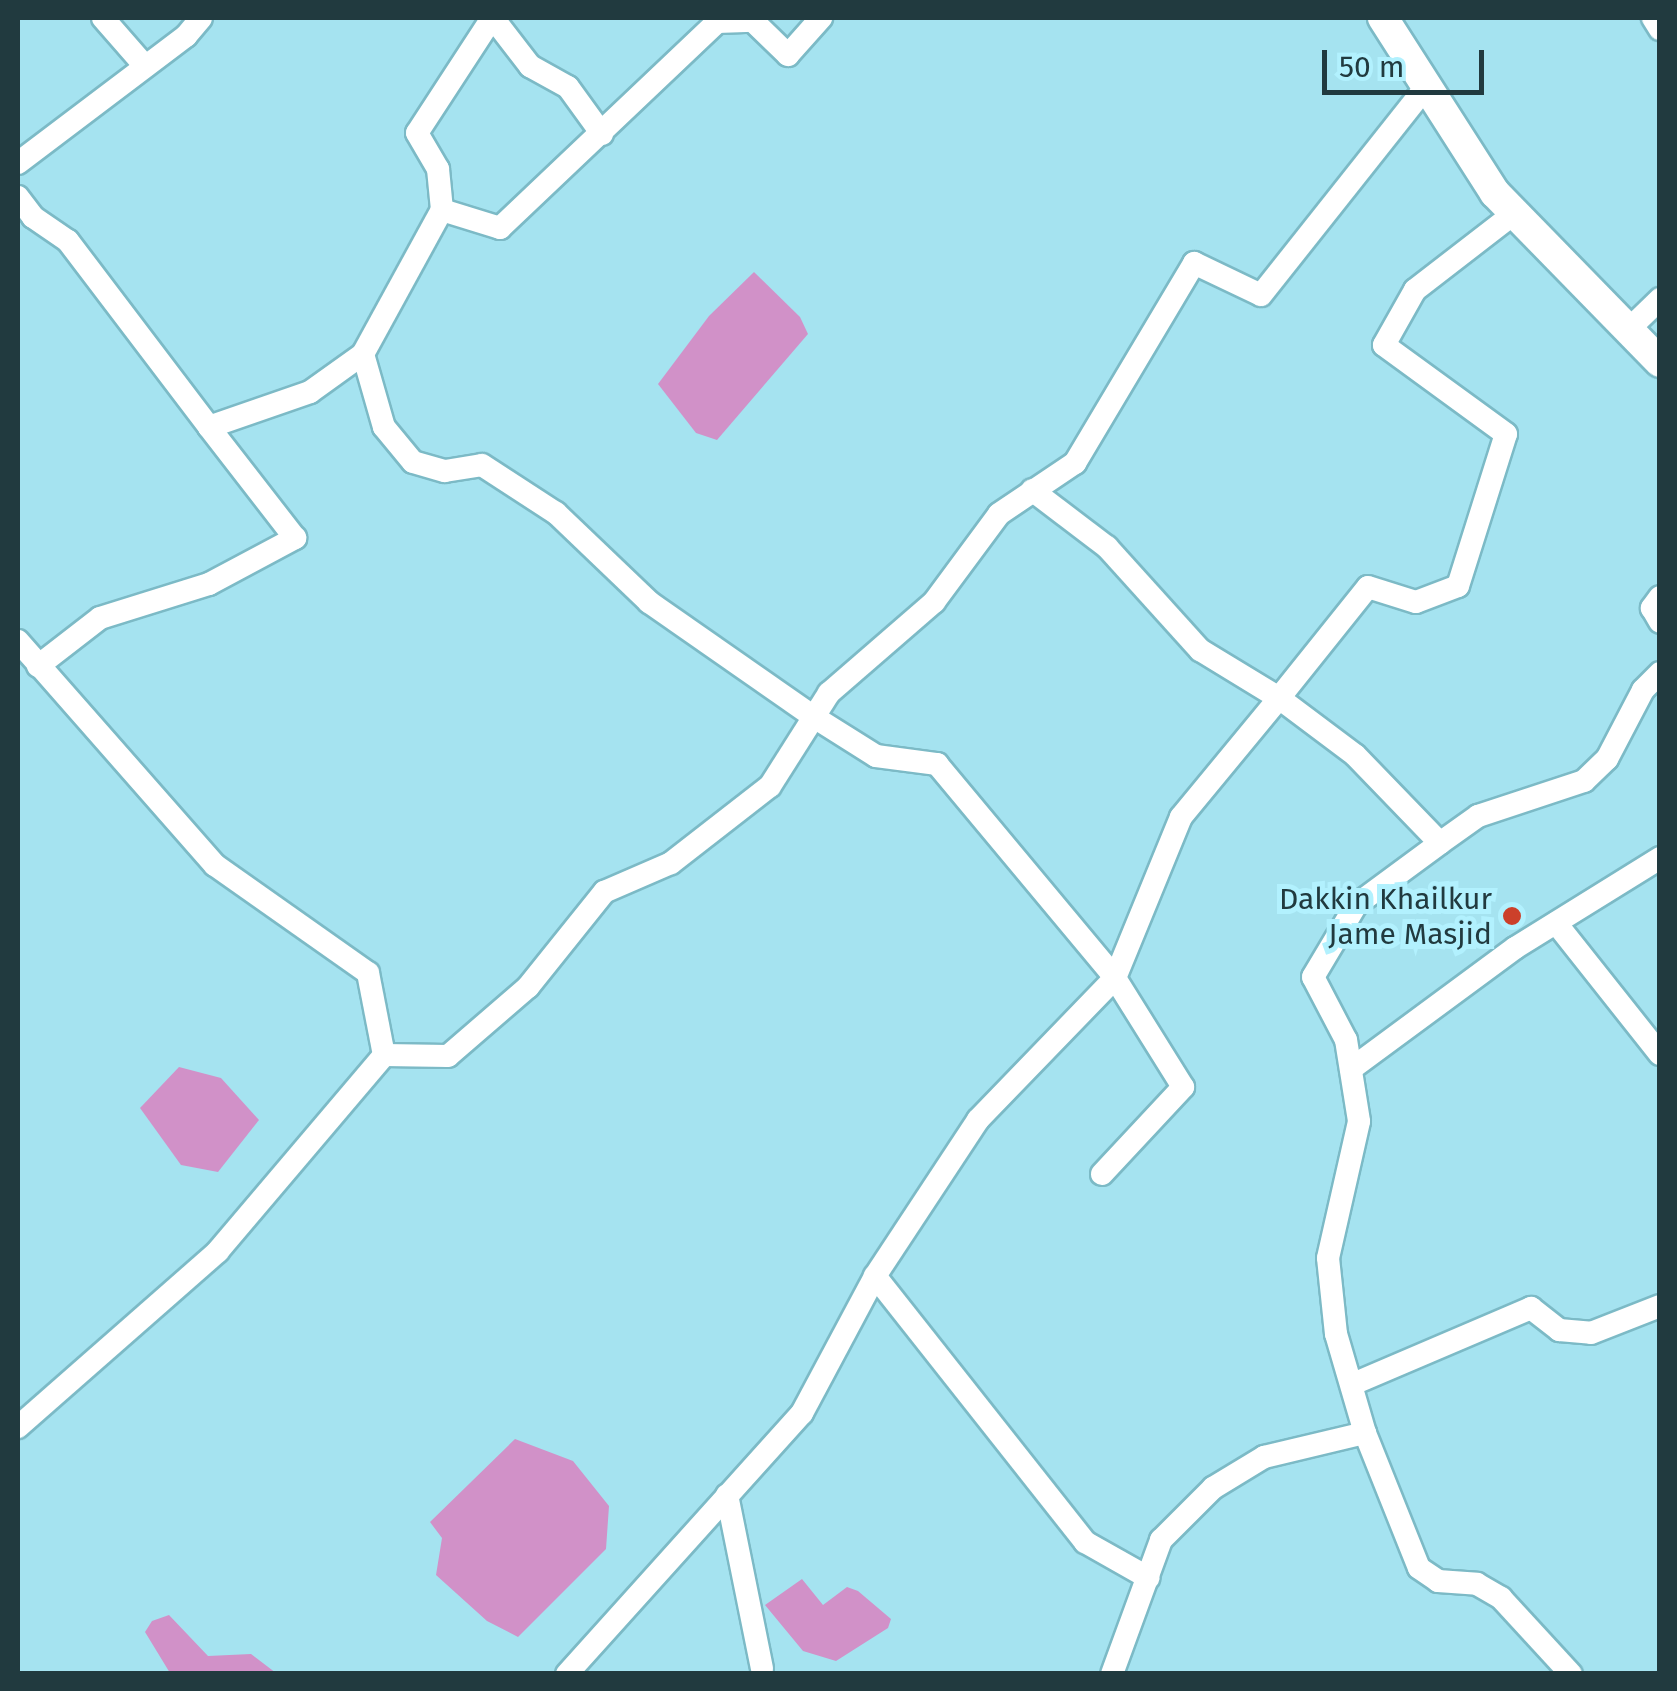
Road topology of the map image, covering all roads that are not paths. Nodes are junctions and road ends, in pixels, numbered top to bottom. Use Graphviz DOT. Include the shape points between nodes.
graph roads {
  1 [pos="103,18"];
  2 [pos="201,18"];
  3 [pos="493,18"];
  4 [pos="820,18"];
  5 [pos="1383,18"];
  6 [pos="1652,18"];
  7 [pos="1660,29"];
  8 [pos="146,66"];
  9 [pos="1428,84"];
  10 [pos="602,134"];
  11 [pos="18,162"];
  12 [pos="18,200"];
  13 [pos="442,210"];
  14 [pos="1516,212"];
  15 [pos="1660,299"];
  16 [pos="1627,330"];
  17 [pos="363,354"];
  18 [pos="1660,362"];
  19 [pos="208,428"];
  20 [pos="1032,490"];
  21 [pos="1660,597"];
  22 [pos="1660,622"];
  23 [pos="18,641"];
  24 [pos="38,666"];
  25 [pos="1660,673"];
  26 [pos="1280,698"];
  27 [pos="814,717"];
  28 [pos="1440,843"];
  29 [pos="1660,858"];
  30 [pos="1556,922"];
  31 [pos="1115,978"];
  32 [pos="1660,1054"];
  33 [pos="384,1056"];
  34 [pos="1350,1069"];
  35 [pos="1102,1174"];
  36 [pos="875,1276"];
  37 [pos="1660,1306"];
  38 [pos="1352,1384"];
  39 [pos="18,1427"];
  40 [pos="1365,1433"];
  41 [pos="727,1495"];
  42 [pos="1149,1578"];
  43 [pos="762,1672"];
  44 [pos="567,1674"];
  45 [pos="1112,1674"];
  46 [pos="1570,1674"];
  1 -- 8 [label="street"];
  2 -- 8 [label="street"];
  3 -- 10 [label="street" via="530,66 568,87"];
  3 -- 13 [label="street" via="417,132 438,169"];
  4 -- 10 [label="street" via="788,55 753,20 717,22"];
  5 -- 9 [label="street"];
  6 -- 7 [label="street"];
  8 -- 11 [label="street"];
  9 -- 14 [label="street" via="1457,142"];
  9 -- 20 [label="street" via="1261,296 1194,263 1076,463"];
  10 -- 13 [label="street" via="500,228"];
  12 -- 19 [label="street" via="68,241"];
  13 -- 17 [label="street"];
  14 -- 16 [label="street"];
  14 -- 26 [label="street" via="1416,290 1384,345 1506,434 1458,586 1416,602 1368,587"];
  15 -- 16 [label="street"];
  16 -- 18 [label="street"];
  17 -- 19 [label="street" via="310,392"];
  17 -- 27 [label="street" via="384,427 414,462 446,471 482,465 556,513 649,602"];
  19 -- 24 [label="street" via="295,538 209,584 100,618"];
  20 -- 26 [label="street" via="1107,547 1200,650"];
  20 -- 27 [label="street" via="1000,514 934,602 830,694"];
  21 -- 22 [label="street" via="1652,608"];
  23 -- 24 [label="street"];
  24 -- 33 [label="street" via="215,865 368,974"];
  25 -- 28 [label="street" via="1643,690 1607,759 1584,781 1478,816"];
  26 -- 28 [label="street" via="1354,755"];
  26 -- 31 [label="street" via="1181,817"];
  27 -- 31 [label="street" via="876,756 936,764"];
  27 -- 33 [label="street" via="770,786 671,863 604,892 528,987 448,1056"];
  28 -- 34 [label="street" via="1356,905 1313,978 1346,1040"];
  29 -- 30 [label="street"];
  30 -- 32 [label="street"];
  30 -- 34 [label="street"];
  31 -- 35 [label="street" via="1182,1087"];
  31 -- 36 [label="street" via="978,1120"];
  33 -- 39 [label="street" via="218,1251"];
  34 -- 38 [label="street" via="1360,1121 1328,1258 1336,1334"];
  36 -- 41 [label="street" via="802,1413"];
  36 -- 42 [label="street" via="1085,1542"];
  37 -- 38 [label="street" via="1591,1332 1559,1330 1531,1308"];
  38 -- 40 [label="street"];
  40 -- 42 [label="street" via="1264,1457 1213,1488 1161,1540"];
  40 -- 46 [label="street" via="1419,1568 1438,1581 1477,1584 1501,1598"];
  41 -- 43 [label="street"];
  41 -- 44 [label="street"];
  42 -- 45 [label="street"];
}
